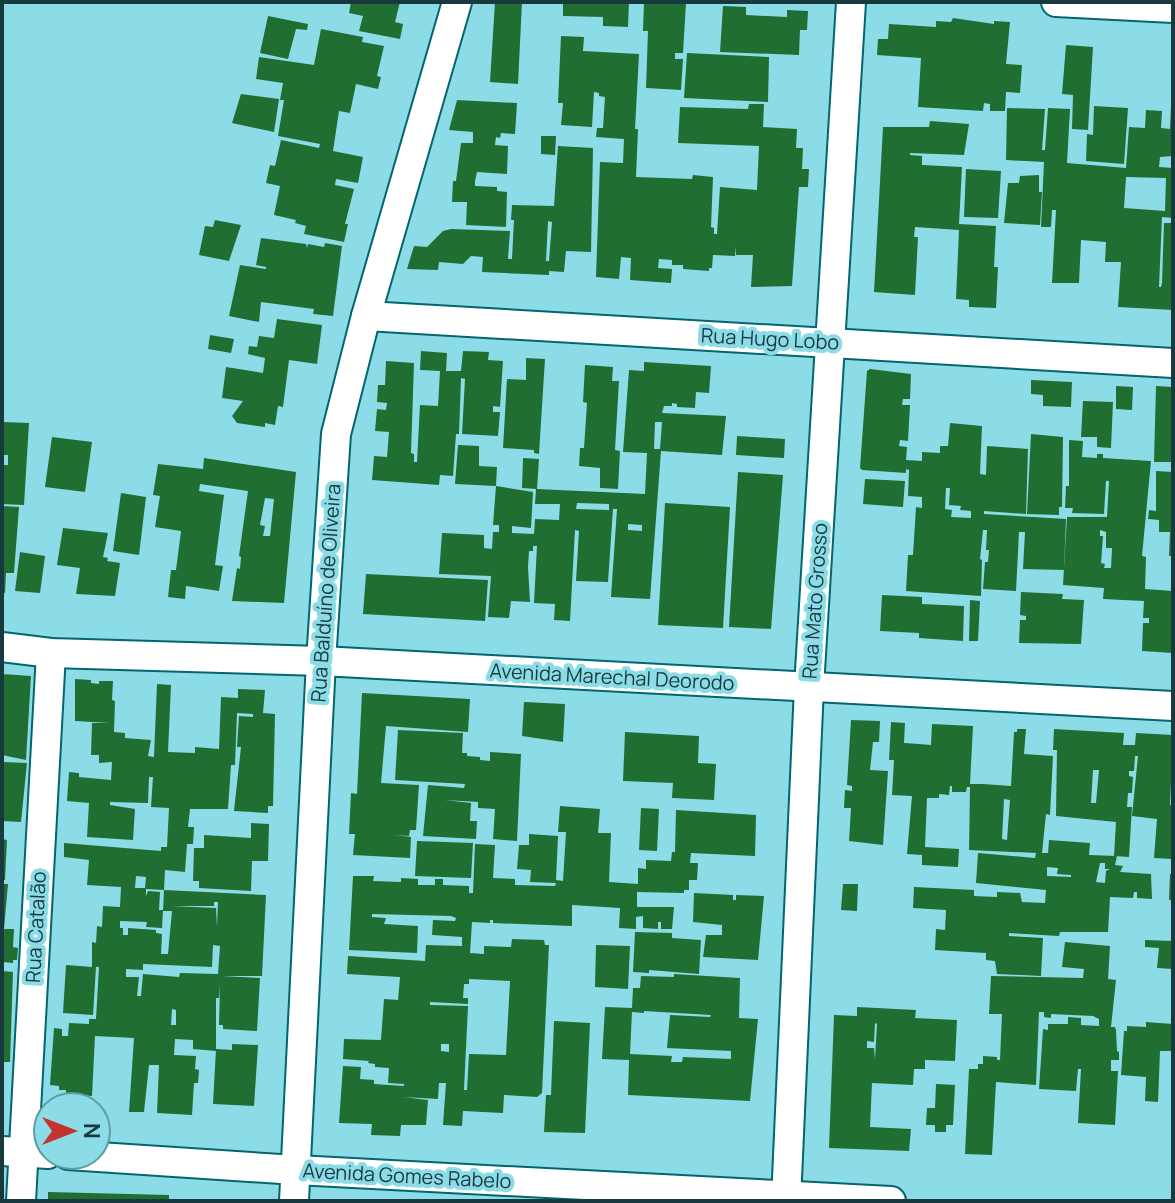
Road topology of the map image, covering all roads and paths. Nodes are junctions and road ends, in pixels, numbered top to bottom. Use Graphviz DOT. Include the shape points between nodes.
graph roads {
  1 [pos="457,2"];
  2 [pos="851,2"];
  3 [pos="1056,2"];
  4 [pos="1173,8"];
  5 [pos="366,316"];
  6 [pos="831,343"];
  7 [pos="1173,363"];
  8 [pos="2,647"];
  9 [pos="51,653"];
  10 [pos="321,661"];
  11 [pos="809,687"];
  12 [pos="1173,706"];
  13 [pos="25,1152"];
  14 [pos="112,1158"];
  15 [pos="296,1170"];
  16 [pos="786,1198"];
  17 [pos="21,1201"];
  18 [pos="294,1201"];
  19 [pos="891,1201"];
  1 -- 5 [label="street, Rua Balduíno de Oliveira"];
  2 -- 6 [label="street, Rua Mato Grosso"];
  3 -- 4 [label="street"];
  5 -- 6 [label="street, Rua Hugo Lobo"];
  5 -- 10 [label="street, Rua Balduíno de Oliveira" via="336,434"];
  6 -- 7 [label="street, Rua Hugo Lobo"];
  6 -- 11 [label="street, Rua Mato Grosso"];
  8 -- 9 [label="street, Avenida Marechal Deorodo"];
  9 -- 10 [label="street, Avenida Marechal Deorodo"];
  9 -- 13 [label="street, Rua Catalão"];
  10 -- 11 [label="street, Avenida Marechal Deorodo"];
  10 -- 15 [label="street, Rua Balduíno de Oliveira"];
  11 -- 12 [label="street, Avenida Marechal Deorodo"];
  11 -- 16 [label="street, Rua Mato Grosso"];
  13 -- 17 [label="street, Rua Catalão"];
  14 -- 15 [label="street, Avenida Gomes Rabelo"];
  15 -- 16 [label="street, Avenida Gomes Rabelo"];
  15 -- 18 [label="street, Rua Balduíno de Oliveira"];
  16 -- 19 [label="street, Avenida Gomes Rabelo"];
}
